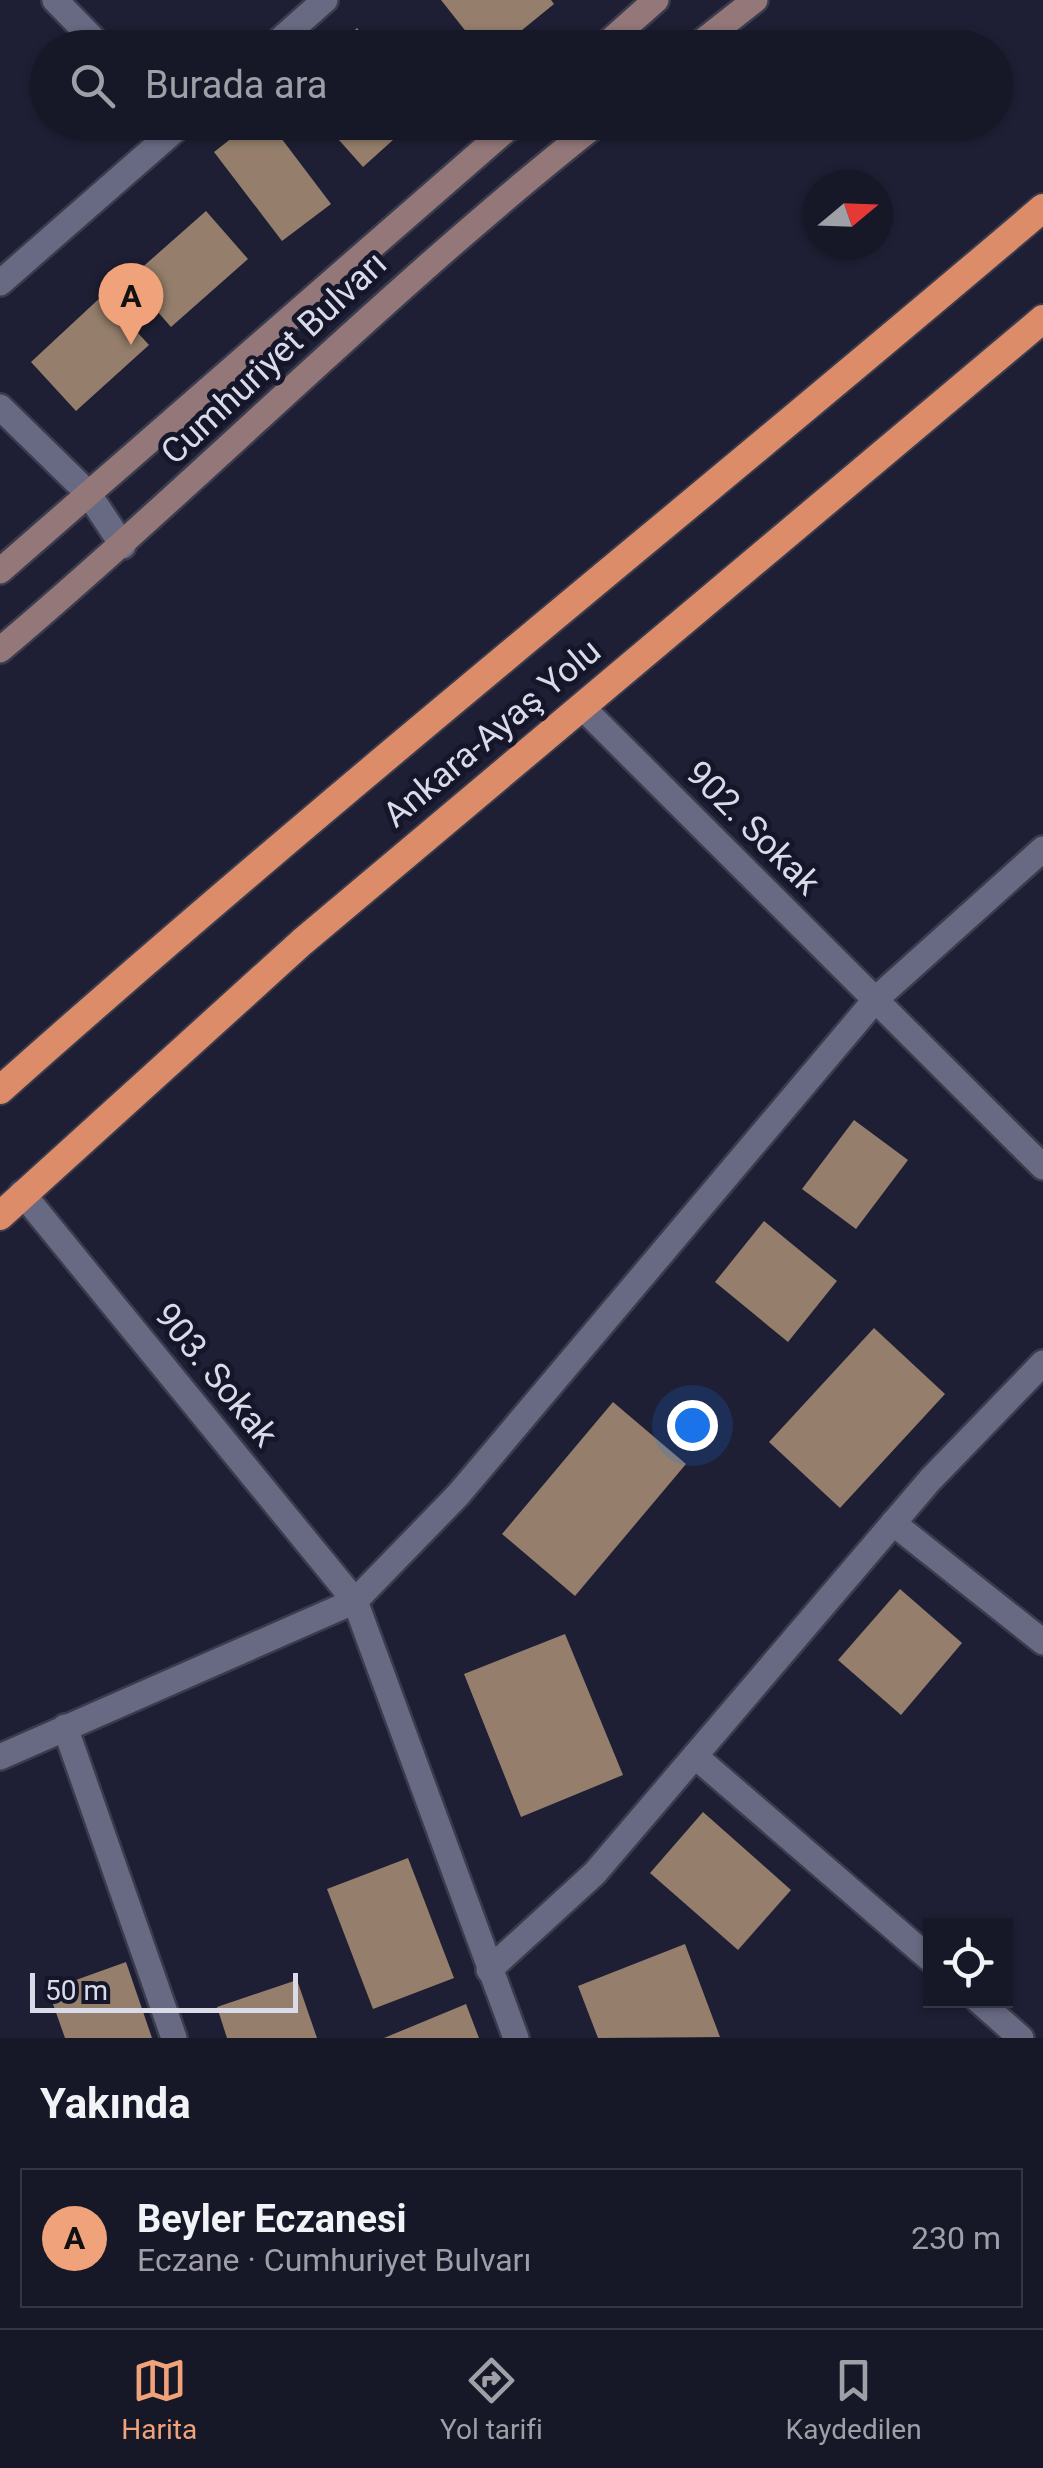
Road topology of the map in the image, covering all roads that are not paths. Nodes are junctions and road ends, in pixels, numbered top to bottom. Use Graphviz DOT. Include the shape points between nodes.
graph roads {
  1 [pos="55,0"];
  2 [pos="325,0"];
  3 [pos="656,0"];
  4 [pos="755,0"];
  5 [pos="84,30"];
  6 [pos="291,30"];
  7 [pos="622,30"];
  8 [pos="717,30"];
  9 [pos="162,140"];
  10 [pos="494,140"];
  11 [pos="576,140"];
  12 [pos="1043,208"];
  13 [pos="0,283"];
  14 [pos="1043,319"];
  15 [pos="0,407"];
  16 [pos="88,493"];
  17 [pos="123,546"];
  18 [pos="0,571"];
  19 [pos="0,650"];
  20 [pos="582,707"];
  21 [pos="1043,849"];
  22 [pos="876,999"];
  23 [pos="0,1090"];
  24 [pos="1043,1167"];
  25 [pos="22,1193"];
  26 [pos="0,1216"];
  27 [pos="1043,1364"];
  28 [pos="894,1523"];
  29 [pos="355,1601"];
  30 [pos="1043,1642"];
  31 [pos="65,1727"];
  32 [pos="695,1756"];
  33 [pos="0,1757"];
  34 [pos="923,1954"];
  35 [pos="489,1970"];
  36 [pos="987,2008"];
  37 [pos="174,2038"];
  38 [pos="516,2038"];
  39 [pos="1021,2038"];
  1 -- 5 [label="street"];
  2 -- 6 [label="street"];
  3 -- 7 [label="main road"];
  4 -- 8 [label="main road"];
  9 -- 13 [label="street"];
  10 -- 16 [label="main road, Cumhuriyet Bulvarı"];
  11 -- 17 [label="main road, Cumhuriyet Bulvarı" via="478,217"];
  12 -- 23 [label="highway, Ankara-Ayaş Yolu" via="366,770"];
  14 -- 20 [label="highway, Ankara-Ayaş Yolu"];
  15 -- 16 [label="street"];
  16 -- 17 [label="street"];
  16 -- 18 [label="main road, Cumhuriyet Bulvarı"];
  17 -- 19 [label="main road, Cumhuriyet Bulvarı"];
  20 -- 22 [label="street, 902. Sokak"];
  20 -- 25 [label="highway, Ankara-Ayaş Yolu" via="302,942"];
  21 -- 22 [label="street"];
  22 -- 24 [label="street, 902. Sokak"];
  22 -- 29 [label="street" via="458,1496"];
  25 -- 26 [label="highway, Ankara-Ayaş Yolu"];
  25 -- 29 [label="street, 903. Sokak"];
  27 -- 28 [label="street"];
  28 -- 30 [label="street"];
  28 -- 32 [label="street"];
  29 -- 31 [label="street"];
  29 -- 35 [label="street, 903. Sokak"];
  31 -- 33 [label="street"];
  31 -- 37 [label="street"];
  32 -- 34 [label="street"];
  32 -- 35 [label="street" via="595,1874"];
  35 -- 38 [label="street, 903. Sokak"];
  36 -- 39 [label="street"];
}
